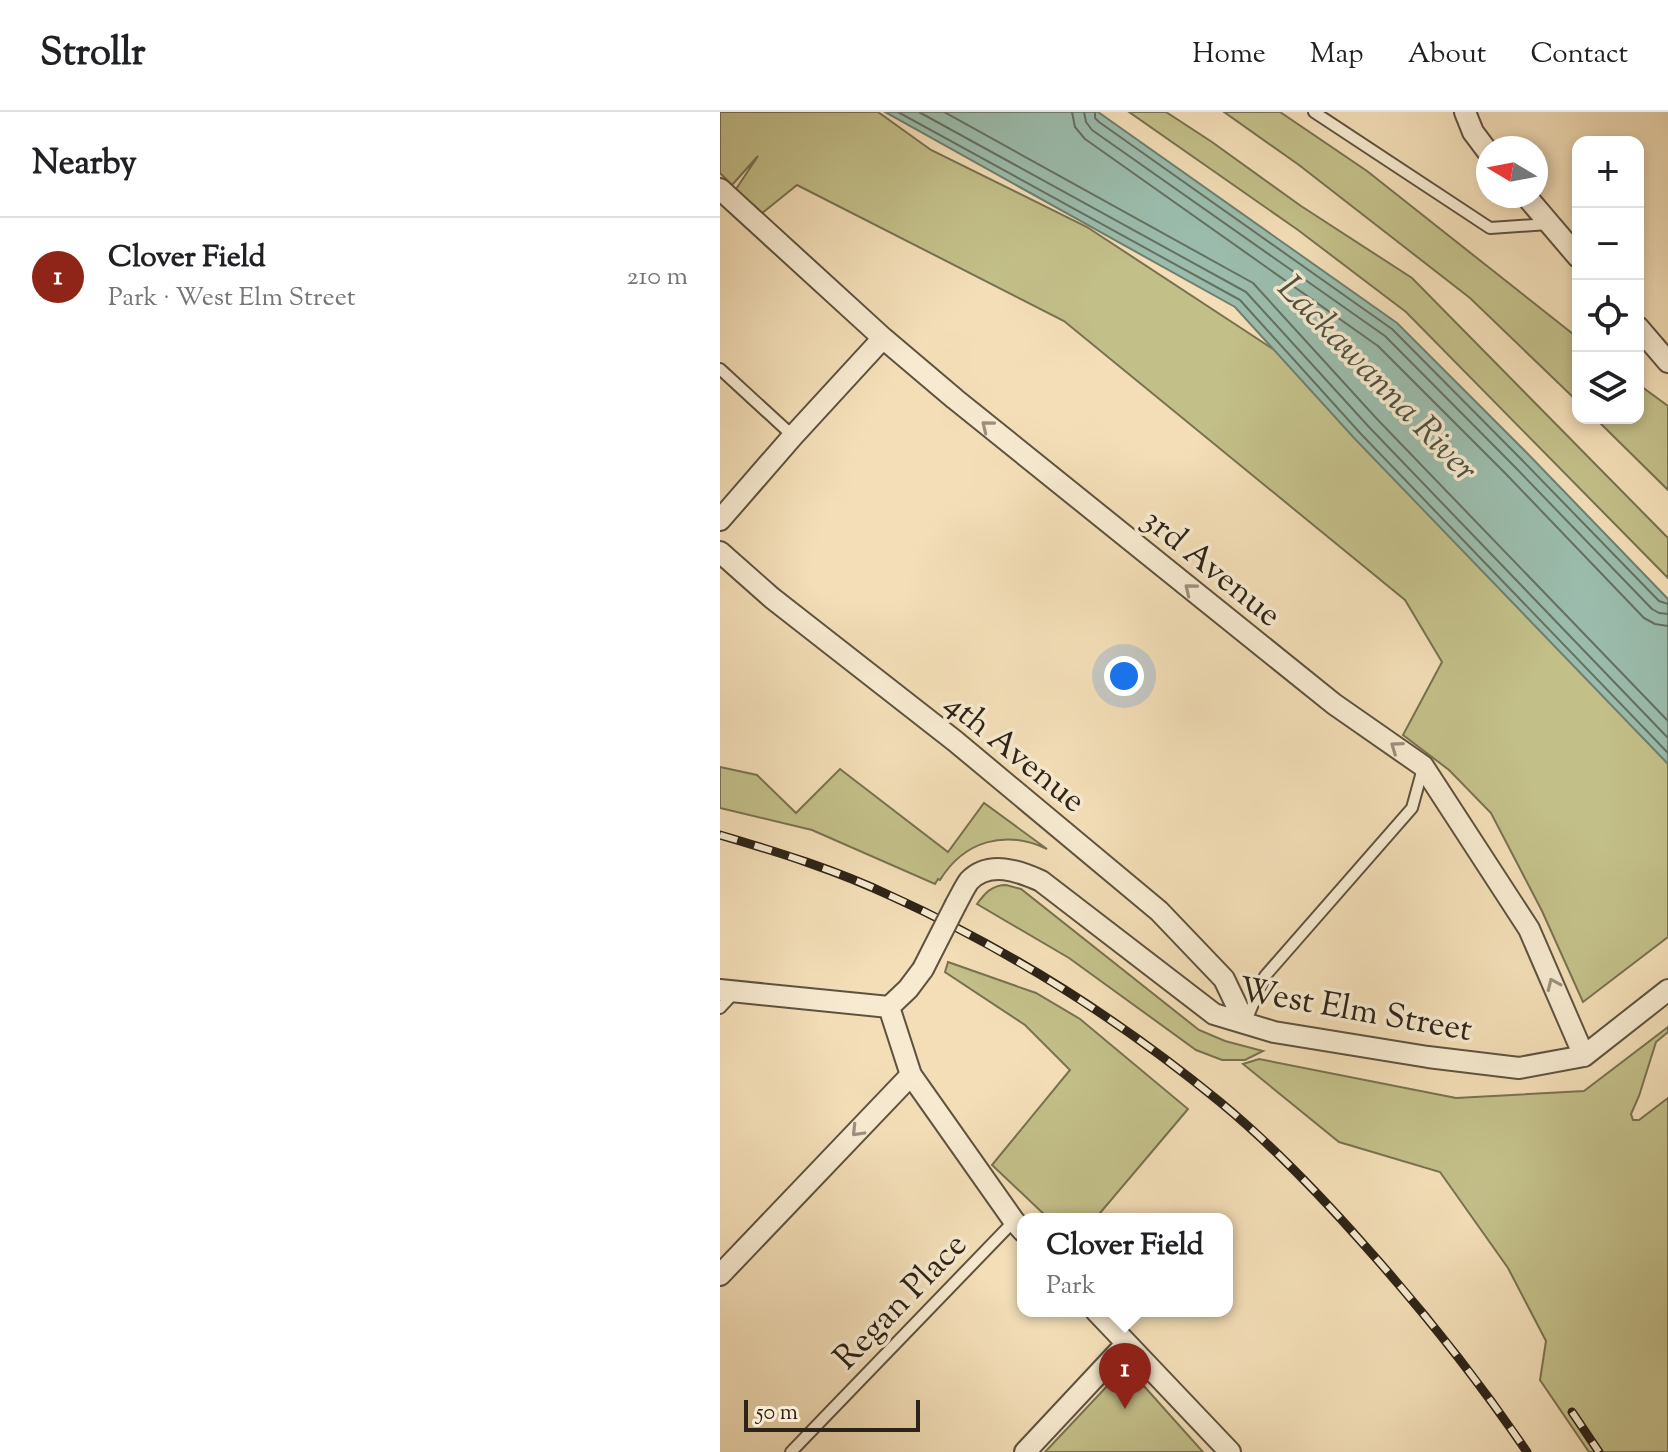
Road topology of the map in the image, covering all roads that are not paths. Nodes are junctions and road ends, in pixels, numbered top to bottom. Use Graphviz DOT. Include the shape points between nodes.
graph roads {
  1 [pos="1314,112"];
  2 [pos="1465,112"];
  3 [pos="1476,136"];
  4 [pos="720,189"];
  5 [pos="1536,208"];
  6 [pos="1550,224"];
  7 [pos="1572,250"];
  8 [pos="1644,334"];
  9 [pos="883,338"];
  10 [pos="1668,362"];
  11 [pos="720,369"];
  12 [pos="793,436"];
  13 [pos="720,520"];
  14 [pos="720,552"];
  15 [pos="1423,766"];
  16 [pos="1668,990"];
  17 [pos="728,991"];
  18 [pos="889,1007"];
  19 [pos="720,1008"];
  20 [pos="1245,1023"];
  21 [pos="1584,1056"];
  22 [pos="911,1075"];
  23 [pos="1017,1223"];
  24 [pos="1017,1228"];
  25 [pos="720,1275"];
  26 [pos="1101,1317"];
  27 [pos="1126,1344"];
  28 [pos="791,1452"];
  29 [pos="1025,1452"];
  30 [pos="1230,1452"];
  1 -- 6 [label="lane" via="1490,228"];
  2 -- 3 [label="street"];
  4 -- 9 [label="street, 3rd Avenue"];
  5 -- 6 [label="street"];
  6 -- 7 [label="street"];
  8 -- 10 [label="street"];
  9 -- 12 [label="street"];
  15 -- 9 [label="street, 3rd Avenue, one-way" via="1322,695"];
  11 -- 12 [label="lane"];
  12 -- 13 [label="street"];
  14 -- 20 [label="street, 4th Avenue" via="1159,911 1224,979"];
  15 -- 20 [label="lane" via="1412,808 1265,976"];
  21 -- 15 [label="street, 3rd Avenue, one-way" via="1529,929"];
  16 -- 21 [label="street, West Elm Street"];
  17 -- 18 [label="street"];
  17 -- 19 [label="lane"];
  18 -- 20 [label="street, West Elm Street, bridge" via="923,969 969,882 996,868 1041,881 1214,1014"];
  18 -- 22 [label="street"];
  20 -- 21 [label="street, West Elm Street" via="1274,1032 1519,1068"];
  22 -- 23 [label="street"];
  22 -- 25 [label="street, one-way"];
  24 -- 28 [label="lane, Regan Place"];
  26 -- 27 [label="street"];
  27 -- 29 [label="street"];
  27 -- 30 [label="street"];
}
